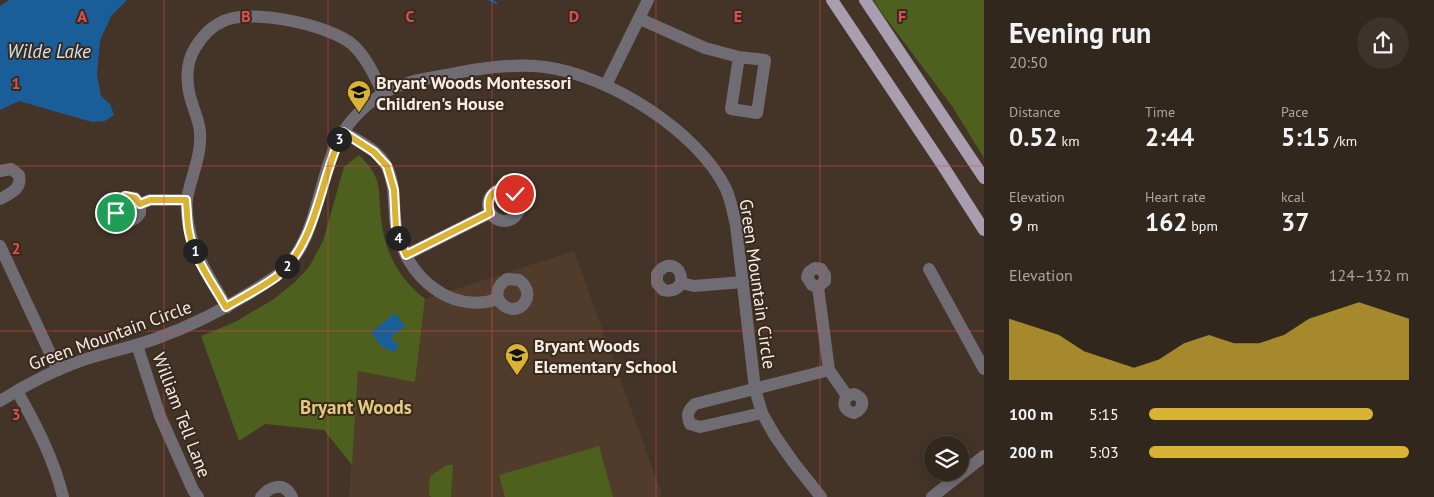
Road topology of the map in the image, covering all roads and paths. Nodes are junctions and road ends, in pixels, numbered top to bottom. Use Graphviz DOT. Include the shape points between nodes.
graph roads {
  1 [pos="648,0"];
  2 [pos="832,0"];
  3 [pos="865,0"];
  4 [pos="640,19"];
  5 [pos="740,57"];
  6 [pos="606,85"];
  7 [pos="383,93"];
  8 [pos="343,132"];
  9 [pos="0,171"];
  10 [pos="984,178"];
  11 [pos="0,199"];
  12 [pos="186,200"];
  13 [pos="140,204"];
  14 [pos="490,213"];
  15 [pos="984,230"];
  16 [pos="0,246"];
  17 [pos="406,255"];
  18 [pos="929,269"];
  19 [pos="743,282"];
  20 [pos="681,283"];
  21 [pos="818,287"];
  22 [pos="498,299"];
  23 [pos="226,307"];
  24 [pos="137,345"];
  25 [pos="984,369"];
  26 [pos="58,370"];
  27 [pos="829,370"];
  28 [pos="755,389"];
  29 [pos="17,391"];
  30 [pos="847,396"];
  31 [pos="0,400"];
  32 [pos="762,413"];
  33 [pos="984,456"];
  34 [pos="63,497"];
  35 [pos="198,497"];
  36 [pos="261,497"];
  37 [pos="292,497"];
  38 [pos="821,497"];
  39 [pos="932,497"];
  1 -- 4 [label="street"];
  2 -- 15 [label="main road"];
  3 -- 10 [label="main road"];
  4 -- 5 [label="street" via="698,46"];
  4 -- 6 [label="street"];
  6 -- 7 [label="street, Green Mountain Circle" via="546,67 516,66 478,68 399,85"];
  6 -- 19 [label="street, Green Mountain Circle" via="668,125 704,156 717,173 732,206"];
  7 -- 8 [label="street, Green Mountain Circle" via="366,105"];
  7 -- 12 [label="street" via="371,69 353,46 323,28 255,16 239,16 214,26 195,48 189,61 189,92 198,117 200,141"];
  8 -- 17 [label="street" via="374,152 387,166 394,190 396,229"];
  8 -- 23 [label="street, Green Mountain Circle" via="334,148 308,230 291,261 277,276"];
  9 -- 11 [label="street" via="11,169 20,175 20,180 15,191"];
  12 -- 13 [label="street" via="150,200"];
  12 -- 23 [label="street" via="192,244"];
  14 -- 17 [label="street"];
  16 -- 26 [label="street"];
  17 -- 22 [label="street" via="428,285 448,297 485,304"];
  18 -- 25 [label="street"];
  19 -- 20 [label="street" via="694,286"];
  19 -- 28 [label="street, Green Mountain Circle"];
  21 -- 27 [label="street"];
  23 -- 24 [label="street, Green Mountain Circle"];
  24 -- 26 [label="street, Green Mountain Circle"];
  24 -- 35 [label="street, William Tell Lane" via="160,416"];
  26 -- 29 [label="street, Green Mountain Circle"];
  27 -- 28 [label="street"];
  27 -- 30 [label="street"];
  28 -- 32 [label="street, Green Mountain Circle"];
  28 -- 32 [label="street" via="695,404 688,418 690,424 700,427"];
  29 -- 31 [label="street, Green Mountain Circle"];
  29 -- 34 [label="street" via="49,454"];
  32 -- 38 [label="street, Green Mountain Circle" via="781,446"];
  33 -- 39 [label="street"];
  36 -- 37 [label="street" via="273,487 286,490"];
}
